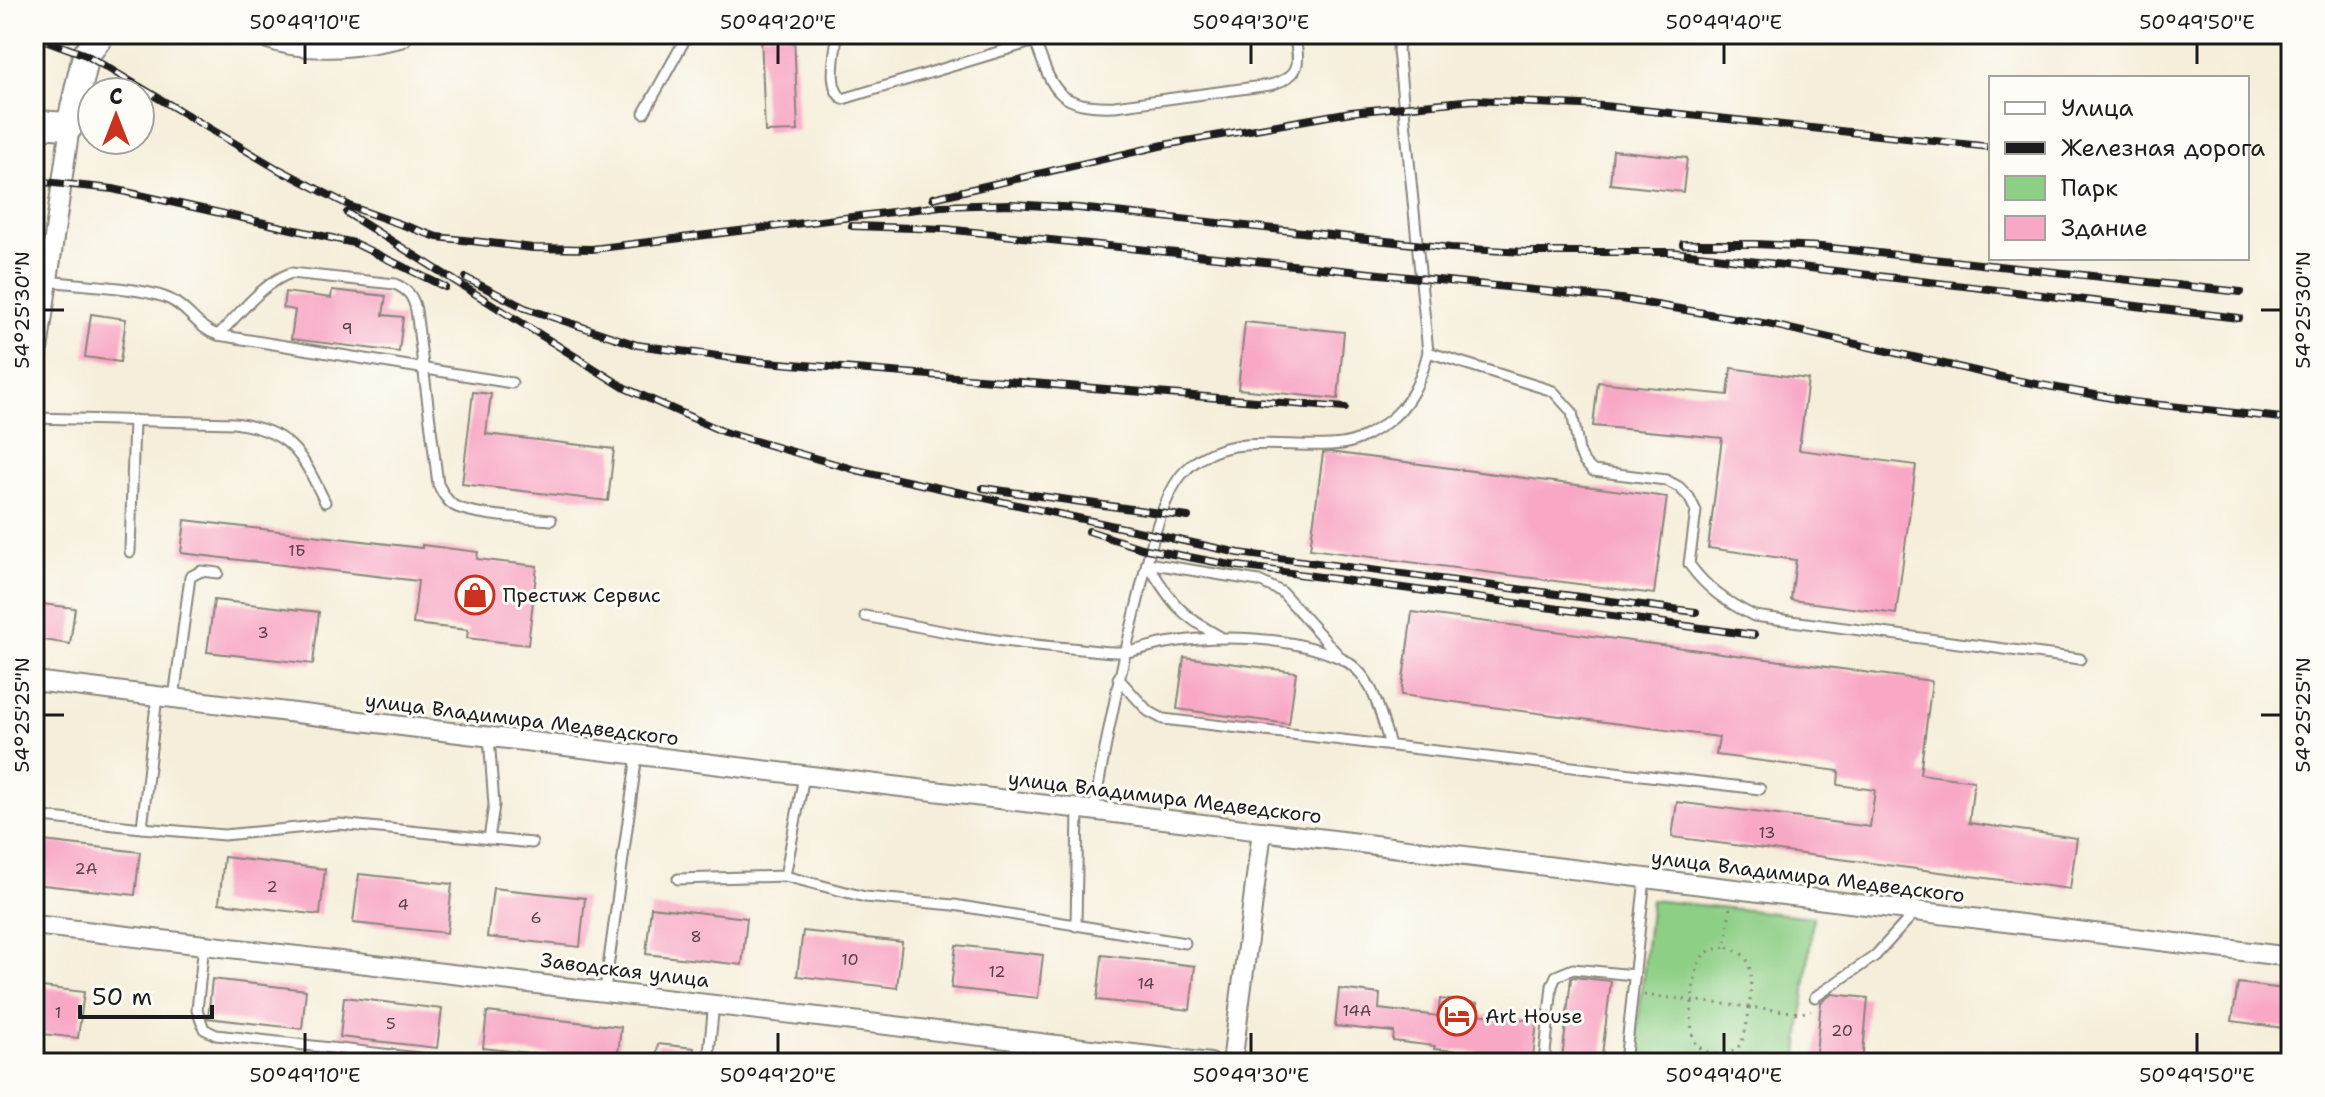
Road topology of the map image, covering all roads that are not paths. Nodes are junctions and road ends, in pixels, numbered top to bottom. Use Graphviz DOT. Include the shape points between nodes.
graph roads {
  1 [pos="101,34"];
  2 [pos="265,34"];
  3 [pos="399,34"];
  4 [pos="688,34"];
  5 [pos="837,34"];
  6 [pos="1058,34"];
  7 [pos="1294,34"];
  8 [pos="1400,34"];
  9 [pos="1035,41"];
  10 [pos="644,113"];
  11 [pos="34,124"];
  12 [pos="70,126"];
  13 [pos="46,281"];
  14 [pos="218,335"];
  15 [pos="1428,352"];
  16 [pos="424,369"];
  17 [pos="34,378"];
  18 [pos="512,383"];
  19 [pos="34,418"];
  20 [pos="134,420"];
  21 [pos="325,502"];
  22 [pos="551,520"];
  23 [pos="130,552"];
  24 [pos="1147,563"];
  25 [pos="218,573"];
  26 [pos="865,616"];
  27 [pos="1222,638"];
  28 [pos="1125,652"];
  29 [pos="1342,659"];
  30 [pos="2080,659"];
  31 [pos="1118,678"];
  32 [pos="34,681"];
  33 [pos="166,697"];
  34 [pos="489,737"];
  35 [pos="1390,745"];
  36 [pos="637,755"];
  37 [pos="804,776"];
  38 [pos="1760,789"];
  39 [pos="1086,810"];
  40 [pos="34,816"];
  41 [pos="142,828"];
  42 [pos="1262,831"];
  43 [pos="489,839"];
  44 [pos="532,843"];
  45 [pos="785,876"];
  46 [pos="1645,878"];
  47 [pos="678,879"];
  48 [pos="1916,911"];
  49 [pos="34,925"];
  50 [pos="1076,926"];
  51 [pos="1185,943"];
  52 [pos="204,944"];
  53 [pos="2291,957"];
  54 [pos="1634,975"];
  55 [pos="605,990"];
  56 [pos="1815,997"];
  57 [pos="714,1003"];
  58 [pos="463,1063"];
  59 [pos="708,1063"];
  60 [pos="1210,1063"];
  61 [pos="1232,1063"];
  62 [pos="1544,1063"];
  63 [pos="1625,1063"];
  1 -- 12 [label="street" via="86,55"];
  2 -- 3 [label="street" via="318,44"];
  4 -- 10 [label="lane"];
  5 -- 9 [label="lane" via="833,84 843,99"];
  6 -- 9 [label="lane"];
  7 -- 9 [label="lane" via="1299,56 1288,80 1103,107 1068,99 1052,86"];
  8 -- 15 [label="lane"];
  11 -- 12 [label="street"];
  12 -- 13 [label="street"];
  13 -- 14 [label="lane" via="161,296"];
  13 -- 17 [label="street"];
  14 -- 16 [label="lane"];
  14 -- 16 [label="lane" via="269,285 291,273 395,284 413,298"];
  15 -- 24 [label="lane" via="1412,396 1394,418 1370,434 1344,444 1238,445 1197,459 1171,489"];
  15 -- 30 [label="lane" via="1553,391 1572,412 1579,451 1593,471 1666,480 1679,487 1696,511 1689,564 1723,601 1754,616"];
  16 -- 18 [label="lane"];
  16 -- 22 [label="lane" via="438,484 444,495 453,505 471,511"];
  19 -- 20 [label="lane"];
  20 -- 21 [label="lane" via="260,427 300,454"];
  20 -- 23 [label="lane"];
  24 -- 27 [label="lane" via="1180,610"];
  24 -- 28 [label="lane"];
  24 -- 29 [label="lane" via="1271,585"];
  25 -- 33 [label="lane" via="201,571 190,577"];
  26 -- 28 [label="lane" via="1004,642"];
  27 -- 28 [label="lane"];
  27 -- 29 [label="lane" via="1268,641"];
  28 -- 31 [label="lane"];
  29 -- 35 [label="lane" via="1371,688"];
  31 -- 35 [label="lane" via="1148,711 1163,719"];
  31 -- 39 [label="lane"];
  32 -- 33 [label="street, улица Владимира Медведского"];
  33 -- 34 [label="street, улица Владимира Медведского"];
  33 -- 41 [label="lane"];
  34 -- 36 [label="street, улица Владимира Медведского"];
  34 -- 43 [label="lane" via="494,805"];
  35 -- 38 [label="lane"];
  36 -- 37 [label="street, улица Владимира Медведского"];
  36 -- 55 [label="lane"];
  37 -- 39 [label="street, улица Владимира Медведского"];
  37 -- 45 [label="lane"];
  39 -- 42 [label="street, улица Владимира Медведского"];
  39 -- 50 [label="lane"];
  40 -- 41 [label="lane"];
  41 -- 43 [label="lane" via="224,835 339,824"];
  42 -- 46 [label="street, улица Владимира Медведского"];
  42 -- 61 [label="street"];
  43 -- 44 [label="lane"];
  45 -- 47 [label="lane"];
  45 -- 50 [label="lane" via="865,897 954,905"];
  46 -- 48 [label="street, улица Владимира Медведского"];
  46 -- 54 [label="lane"];
  48 -- 53 [label="street, улица Владимира Медведского"];
  48 -- 56 [label="lane" via="1875,956"];
  49 -- 52 [label="street, Заводская улица"];
  50 -- 51 [label="lane"];
  52 -- 55 [label="street, Заводская улица"];
  52 -- 58 [label="lane" via="197,1010 204,1029 216,1035"];
  54 -- 62 [label="lane" via="1573,969 1556,976"];
  54 -- 63 [label="lane"];
  55 -- 57 [label="street, Заводская улица"];
  57 -- 59 [label="lane"];
  57 -- 60 [label="street, Заводская улица"];
}
